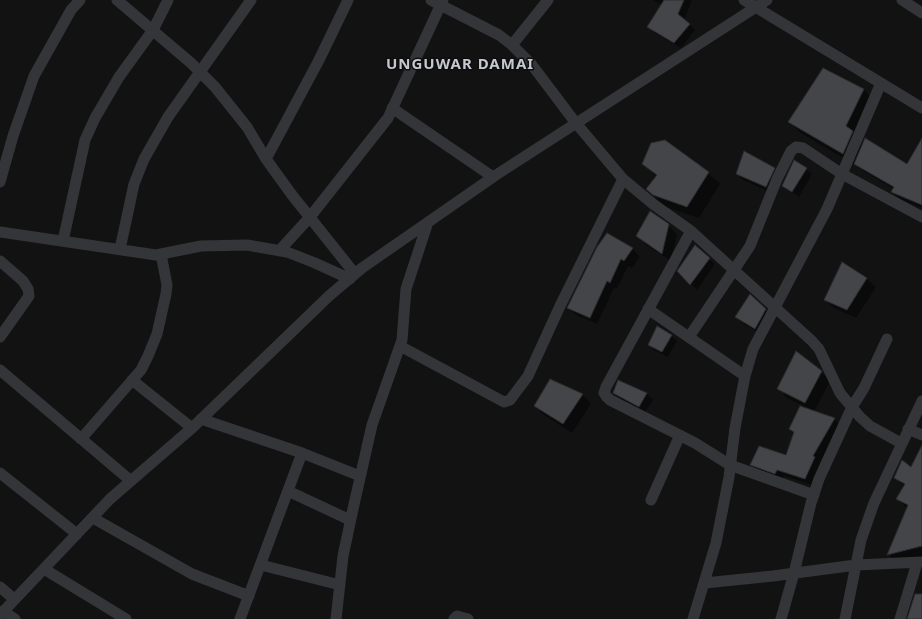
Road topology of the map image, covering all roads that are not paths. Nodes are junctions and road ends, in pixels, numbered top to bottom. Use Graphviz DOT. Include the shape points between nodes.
graph roads {
  1 [pos="80,0"];
  2 [pos="118,0"];
  3 [pos="168,0"];
  4 [pos="251,0"];
  5 [pos="348,0"];
  6 [pos="431,0"];
  7 [pos="548,0"];
  8 [pos="744,0"];
  9 [pos="767,0"];
  10 [pos="902,0"];
  11 [pos="442,3"];
  12 [pos="756,8"];
  13 [pos="922,13"];
  14 [pos="153,30"];
  15 [pos="512,44"];
  16 [pos="201,73"];
  17 [pos="880,83"];
  18 [pos="392,108"];
  19 [pos="922,108"];
  20 [pos="575,122"];
  21 [pos="266,159"];
  22 [pos="842,174"];
  23 [pos="493,177"];
  24 [pos="623,179"];
  25 [pos="0,182"];
  26 [pos="310,217"];
  27 [pos="922,217"];
  28 [pos="428,222"];
  29 [pos="691,231"];
  30 [pos="0,232"];
  31 [pos="63,241"];
  32 [pos="120,249"];
  33 [pos="279,251"];
  34 [pos="161,254"];
  35 [pos="0,261"];
  36 [pos="735,270"];
  37 [pos="352,276"];
  38 [pos="775,308"];
  39 [pos="648,309"];
  40 [pos="0,337"];
  41 [pos="689,337"];
  42 [pos="888,338"];
  43 [pos="400,346"];
  44 [pos="0,370"];
  45 [pos="745,376"];
  46 [pos="132,380"];
  47 [pos="922,400"];
  48 [pos="852,407"];
  49 [pos="201,419"];
  50 [pos="192,428"];
  51 [pos="908,429"];
  52 [pos="680,435"];
  53 [pos="922,435"];
  54 [pos="80,439"];
  55 [pos="901,443"];
  56 [pos="302,453"];
  57 [pos="730,465"];
  58 [pos="0,473"];
  59 [pos="360,476"];
  60 [pos="131,481"];
  61 [pos="288,491"];
  62 [pos="814,495"];
  63 [pos="651,500"];
  64 [pos="93,518"];
  65 [pos="350,520"];
  66 [pos="77,534"];
  67 [pos="919,562"];
  68 [pos="261,565"];
  69 [pos="856,565"];
  70 [pos="44,568"];
  71 [pos="794,573"];
  72 [pos="705,583"];
  73 [pos="340,585"];
  74 [pos="0,587"];
  75 [pos="249,596"];
  76 [pos="14,599"];
  77 [pos="2,613"];
  78 [pos="15,619"];
  79 [pos="126,619"];
  80 [pos="240,619"];
  81 [pos="336,619"];
  82 [pos="454,619"];
  83 [pos="468,619"];
  84 [pos="693,619"];
  85 [pos="781,619"];
  86 [pos="845,619"];
  87 [pos="900,619"];
  1 -- 25 [label="street" via="71,10 34,76"];
  2 -- 14 [label="street"];
  3 -- 14 [label="street"];
  4 -- 16 [label="street"];
  5 -- 21 [label="street"];
  6 -- 11 [label="street"];
  7 -- 15 [label="street"];
  8 -- 12 [label="street"];
  9 -- 12 [label="street"];
  10 -- 13 [label="street"];
  11 -- 15 [label="street"];
  11 -- 18 [label="street"];
  12 -- 17 [label="street"];
  12 -- 20 [label="street"];
  14 -- 16 [label="street"];
  14 -- 31 [label="street" via="119,77 94,118 85,140"];
  15 -- 20 [label="street" via="532,65"];
  16 -- 21 [label="street" via="216,87 247,127"];
  16 -- 32 [label="street" via="168,117 144,159 134,184"];
  17 -- 19 [label="street"];
  17 -- 22 [label="street"];
  18 -- 23 [label="street"];
  18 -- 26 [label="street" via="372,140"];
  20 -- 23 [label="street"];
  20 -- 24 [label="street"];
  21 -- 26 [label="street"];
  22 -- 27 [label="street"];
  22 -- 36 [label="street" via="803,148 791,151 750,246"];
  22 -- 38 [label="street" via="827,209"];
  23 -- 28 [label="street"];
  24 -- 29 [label="street"];
  24 -- 43 [label="street" via="528,376 510,400 504,402"];
  26 -- 33 [label="street"];
  26 -- 37 [label="street"];
  28 -- 37 [label="street"];
  28 -- 43 [label="street" via="406,289"];
  29 -- 36 [label="street"];
  29 -- 39 [label="street"];
  30 -- 31 [label="street"];
  31 -- 32 [label="street"];
  32 -- 34 [label="street"];
  33 -- 34 [label="street" via="247,245 202,246"];
  33 -- 37 [label="street"];
  34 -- 46 [label="street" via="167,285 162,314 148,356"];
  35 -- 40 [label="street" via="22,281 28,289 29,296"];
  36 -- 38 [label="street"];
  36 -- 41 [label="street"];
  37 -- 49 [label="street"];
  38 -- 45 [label="street" via="753,349"];
  38 -- 48 [label="street" via="819,349 840,392"];
  39 -- 41 [label="street"];
  39 -- 52 [label="street" via="604,392 610,400"];
  41 -- 45 [label="street"];
  42 -- 48 [label="street"];
  43 -- 59 [label="street" via="372,425"];
  44 -- 54 [label="street"];
  45 -- 57 [label="street"];
  46 -- 50 [label="street"];
  46 -- 54 [label="street"];
  47 -- 51 [label="street"];
  48 -- 55 [label="street" via="870,426"];
  48 -- 62 [label="street"];
  49 -- 50 [label="street"];
  49 -- 56 [label="street"];
  50 -- 60 [label="street"];
  51 -- 53 [label="street"];
  51 -- 55 [label="street"];
  52 -- 57 [label="street"];
  52 -- 63 [label="street"];
  54 -- 60 [label="street"];
  55 -- 69 [label="street" via="874,503 861,540"];
  56 -- 59 [label="street"];
  56 -- 61 [label="street"];
  57 -- 62 [label="street"];
  57 -- 72 [label="street" via="716,543"];
  58 -- 66 [label="street"];
  59 -- 65 [label="street"];
  60 -- 64 [label="street"];
  61 -- 65 [label="street"];
  61 -- 68 [label="street"];
  62 -- 71 [label="street"];
  64 -- 66 [label="street"];
  64 -- 75 [label="street" via="192,574"];
  65 -- 73 [label="street"];
  66 -- 70 [label="street"];
  67 -- 69 [label="street"];
  67 -- 87 [label="street"];
  68 -- 73 [label="street"];
  68 -- 75 [label="street"];
  69 -- 71 [label="street"];
  69 -- 86 [label="street"];
  70 -- 76 [label="street"];
  70 -- 79 [label="street"];
  71 -- 72 [label="street"];
  71 -- 85 [label="street"];
  72 -- 84 [label="street"];
  73 -- 81 [label="street"];
  74 -- 76 [label="street"];
  75 -- 80 [label="street"];
  76 -- 77 [label="street"];
  77 -- 78 [label="street"];
  82 -- 83 [label="street" via="457,616"];
}
